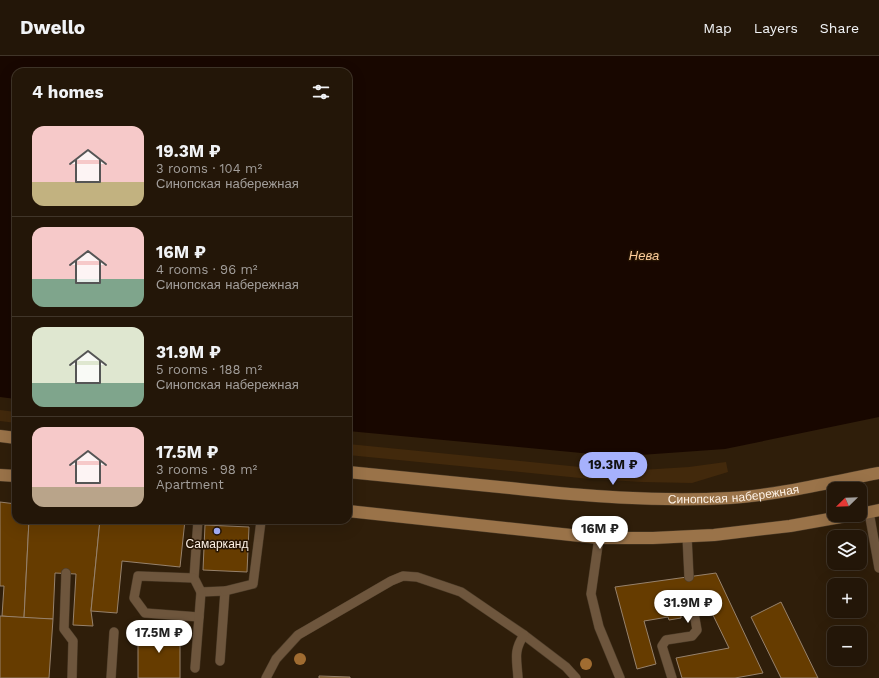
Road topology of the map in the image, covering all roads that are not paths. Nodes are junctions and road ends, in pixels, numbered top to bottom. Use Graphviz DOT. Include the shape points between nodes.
graph roads {
  1 [pos="0,436"];
  2 [pos="12,438"];
  3 [pos="352,472"];
  4 [pos="879,473"];
  5 [pos="0,475"];
  6 [pos="12,476"];
  7 [pos="352,511"];
  8 [pos="869,512"];
  9 [pos="827,519"];
  10 [pos="198,524"];
  11 [pos="261,524"];
  12 [pos="687,536"];
  13 [pos="599,538"];
  14 [pos="879,568"];
  15 [pos="66,574"];
  16 [pos="689,577"];
  17 [pos="194,578"];
  18 [pos="225,591"];
  19 [pos="201,592"];
  20 [pos="694,613"];
  21 [pos="199,617"];
  22 [pos="114,632"];
  23 [pos="524,636"];
  24 [pos="220,661"];
  25 [pos="195,668"];
  26 [pos="72,678"];
  27 [pos="111,678"];
  28 [pos="266,678"];
  29 [pos="518,678"];
  30 [pos="576,678"];
  31 [pos="620,678"];
  32 [pos="672,678"];
  1 -- 2 [label="main road"];
  3 -- 4 [label="main road, Синопская набережная" via="588,496 643,499 732,498 791,490"];
  5 -- 6 [label="main road"];
  7 -- 13 [label="main road"];
  8 -- 14 [label="lane"];
  9 -- 12 [label="main road" via="714,535"];
  10 -- 17 [label="lane"];
  11 -- 18 [label="lane" via="253,584"];
  12 -- 13 [label="main road"];
  12 -- 16 [label="lane"];
  13 -- 31 [label="lane" via="591,594 599,627"];
  15 -- 26 [label="lane" via="64,629 73,641"];
  17 -- 19 [label="lane"];
  17 -- 21 [label="lane" via="138,576 134,598 145,613"];
  18 -- 19 [label="lane"];
  18 -- 24 [label="lane"];
  19 -- 21 [label="lane"];
  20 -- 32 [label="lane" via="697,630 692,636 666,640 662,646"];
  21 -- 25 [label="lane"];
  22 -- 27 [label="lane"];
  23 -- 28 [label="lane" via="461,592 417,577 403,576 298,635 276,659"];
  23 -- 29 [label="lane" via="518,644 516,655"];
  23 -- 30 [label="lane" via="566,667"];
}
